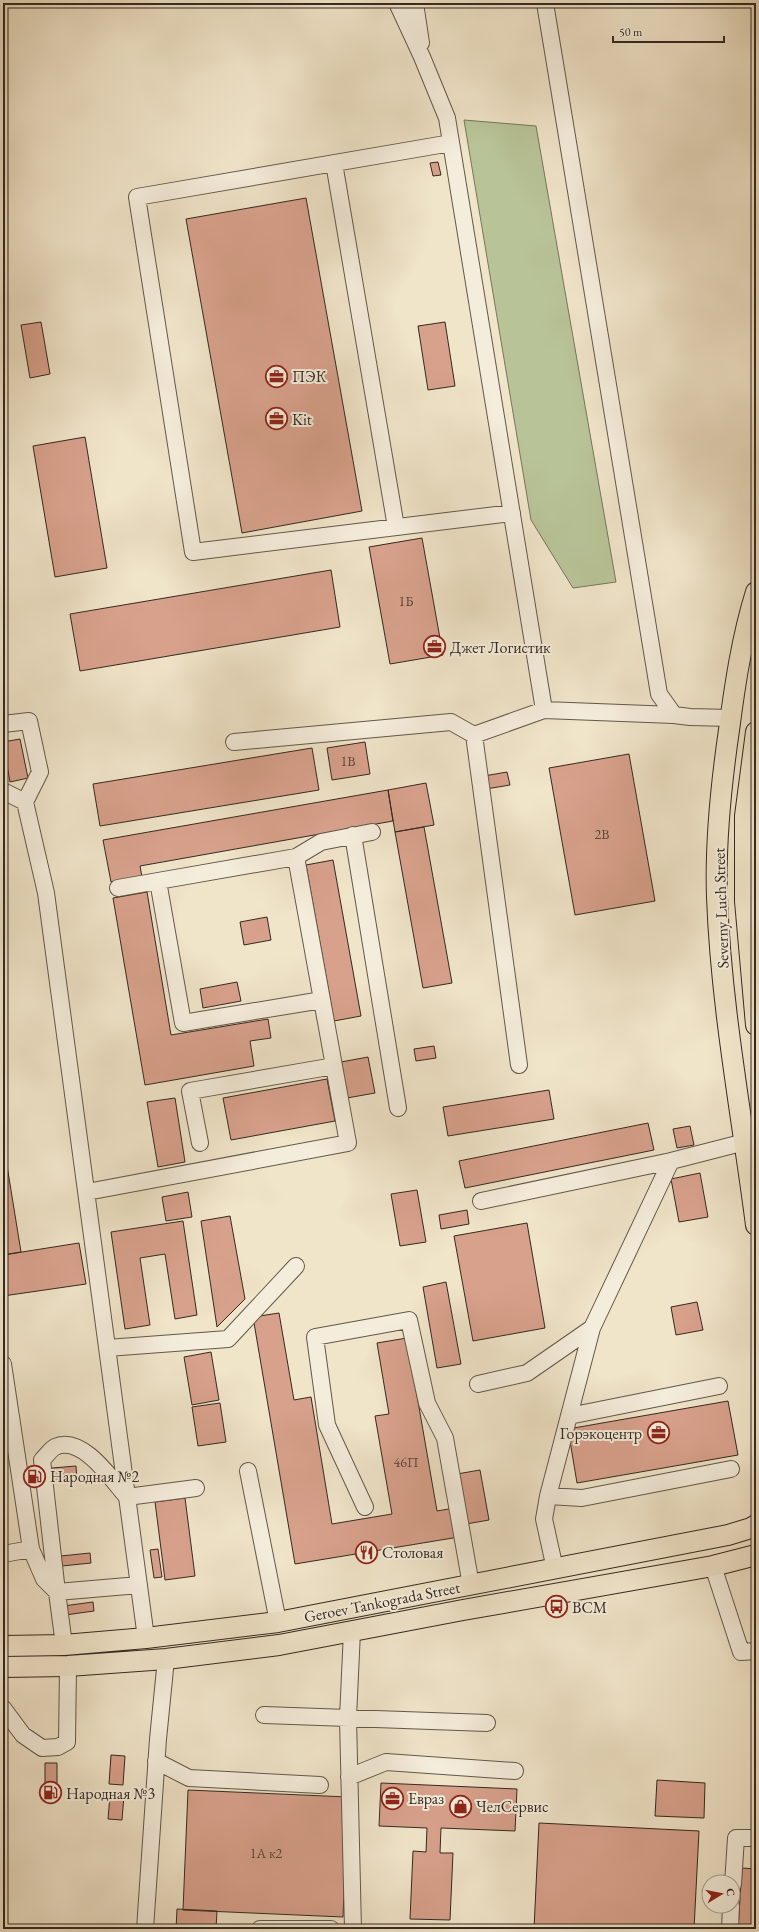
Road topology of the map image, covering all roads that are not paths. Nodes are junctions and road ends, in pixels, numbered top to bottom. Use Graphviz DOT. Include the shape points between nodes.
graph roads {
  1 [pos="397,3"];
  2 [pos="415,3"];
  3 [pos="545,3"];
  4 [pos="422,57"];
  5 [pos="451,143"];
  6 [pos="334,163"];
  7 [pos="512,513"];
  8 [pos="396,527"];
  9 [pos="756,592"];
  10 [pos="544,710"];
  11 [pos="674,715"];
  12 [pos="730,718"];
  13 [pos="3,724"];
  14 [pos="756,732"];
  15 [pos="474,734"];
  16 [pos="234,742"];
  17 [pos="3,791"];
  18 [pos="25,802"];
  19 [pos="372,832"];
  20 [pos="353,835"];
  21 [pos="296,857"];
  22 [pos="158,881"];
  23 [pos="118,888"];
  24 [pos="751,901"];
  25 [pos="322,1000"];
  26 [pos="756,1025"];
  27 [pos="519,1065"];
  28 [pos="334,1066"];
  29 [pos="398,1108"];
  30 [pos="745,1142"];
  31 [pos="200,1143"];
  32 [pos="671,1161"];
  33 [pos="87,1192"];
  34 [pos="481,1201"];
  35 [pos="756,1226"];
  36 [pos="296,1266"];
  37 [pos="592,1328"];
  38 [pos="107,1348"];
  39 [pos="3,1364"];
  40 [pos="478,1384"];
  41 [pos="719,1386"];
  42 [pos="569,1416"];
  43 [pos="732,1469"];
  44 [pos="248,1471"];
  45 [pos="196,1488"];
  46 [pos="548,1496"];
  47 [pos="127,1497"];
  48 [pos="365,1507"];
  49 [pos="756,1525"];
  50 [pos="31,1549"];
  51 [pos="3,1554"];
  52 [pos="756,1555"];
  53 [pos="713,1566"];
  54 [pos="555,1568"];
  55 [pos="139,1585"];
  56 [pos="471,1585"];
  57 [pos="56,1592"];
  58 [pos="278,1622"];
  59 [pos="352,1631"];
  60 [pos="146,1638"];
  61 [pos="64,1645"];
  62 [pos="3,1646"];
  63 [pos="756,1651"];
  64 [pos="166,1659"];
  65 [pos="68,1666"];
  66 [pos="3,1667"];
  67 [pos="3,1708"];
  68 [pos="264,1715"];
  69 [pos="348,1718"];
  70 [pos="487,1723"];
  71 [pos="156,1760"];
  72 [pos="515,1771"];
  73 [pos="349,1777"];
  74 [pos="320,1785"];
  75 [pos="756,1838"];
  76 [pos="734,1874"];
  77 [pos="731,1914"];
  78 [pos="145,1929"];
  79 [pos="260,1929"];
  80 [pos="331,1929"];
  81 [pos="353,1929"];
  82 [pos="730,1929"];
  1 -- 4 [label="lane"];
  2 -- 4 [label="lane"];
  3 -- 11 [label="lane" via="659,694"];
  4 -- 5 [label="lane" via="447,118"];
  5 -- 6 [label="lane"];
  5 -- 7 [label="lane"];
  6 -- 8 [label="lane"];
  6 -- 8 [label="lane" via="137,197 193,552"];
  7 -- 8 [label="lane"];
  7 -- 10 [label="lane"];
  9 -- 12 [label="main road, Severny Luch Street"];
  10 -- 11 [label="lane"];
  10 -- 15 [label="lane"];
  11 -- 12 [label="lane"];
  12 -- 30 [label="main road, Severny Luch Street" via="722,777 717,896 722,967"];
  13 -- 18 [label="lane" via="29,721 40,772"];
  14 -- 24 [label="main road, Severny Luch Street" via="745,816"];
  15 -- 16 [label="lane" via="451,722"];
  15 -- 27 [label="lane"];
  17 -- 18 [label="lane"];
  18 -- 33 [label="lane" via="46,893"];
  19 -- 20 [label="lane"];
  20 -- 21 [label="lane" via="321,842"];
  20 -- 29 [label="lane"];
  21 -- 22 [label="lane"];
  21 -- 25 [label="lane"];
  22 -- 23 [label="lane"];
  22 -- 25 [label="lane" via="183,1022"];
  24 -- 26 [label="main road, Severny Luch Street"];
  25 -- 28 [label="lane"];
  28 -- 31 [label="lane" via="190,1091"];
  28 -- 33 [label="lane" via="348,1143"];
  30 -- 32 [label="lane"];
  30 -- 35 [label="main road, Severny Luch Street"];
  32 -- 34 [label="lane"];
  32 -- 37 [label="lane"];
  33 -- 38 [label="lane"];
  36 -- 38 [label="lane" via="228,1339"];
  37 -- 40 [label="lane" via="527,1373"];
  37 -- 42 [label="lane"];
  38 -- 47 [label="lane"];
  39 -- 50 [label="lane"];
  41 -- 42 [label="lane"];
  42 -- 46 [label="lane"];
  43 -- 46 [label="lane" via="582,1498"];
  44 -- 58 [label="lane"];
  45 -- 47 [label="lane"];
  46 -- 54 [label="lane" via="544,1518"];
  47 -- 55 [label="lane"];
  47 -- 57 [label="lane" via="88,1453 72,1444 55,1447 42,1460"];
  48 -- 56 [label="lane" via="327,1425 315,1337 409,1320 427,1403 445,1438"];
  49 -- 54 [label="main road, Geroev Tankograda Street" via="728,1535"];
  50 -- 51 [label="lane"];
  50 -- 57 [label="lane" via="44,1579"];
  52 -- 53 [label="main road, Geroev Tankograda Street"];
  53 -- 59 [label="main road, Geroev Tankograda Street"];
  53 -- 63 [label="lane" via="741,1652"];
  54 -- 56 [label="main road, Geroev Tankograda Street"];
  55 -- 57 [label="lane"];
  55 -- 60 [label="lane"];
  56 -- 58 [label="main road, Geroev Tankograda Street"];
  57 -- 61 [label="lane"];
  58 -- 60 [label="main road, Geroev Tankograda Street"];
  59 -- 64 [label="main road, Geroev Tankograda Street" via="279,1645"];
  59 -- 69 [label="lane"];
  60 -- 61 [label="main road, Geroev Tankograda Street"];
  61 -- 62 [label="main road, Geroev Tankograda Street"];
  64 -- 65 [label="main road, Geroev Tankograda Street"];
  64 -- 71 [label="lane"];
  65 -- 66 [label="main road, Geroev Tankograda Street"];
  65 -- 67 [label="lane" via="67,1742 58,1747 42,1748 23,1735"];
  68 -- 69 [label="lane"];
  69 -- 70 [label="lane"];
  69 -- 73 [label="lane"];
  71 -- 74 [label="lane" via="189,1778"];
  71 -- 78 [label="lane"];
  72 -- 73 [label="lane" via="386,1762"];
  73 -- 81 [label="lane"];
  75 -- 76 [label="lane" via="736,1838"];
  77 -- 82 [label="lane"];
  79 -- 80 [label="lane"];
}
